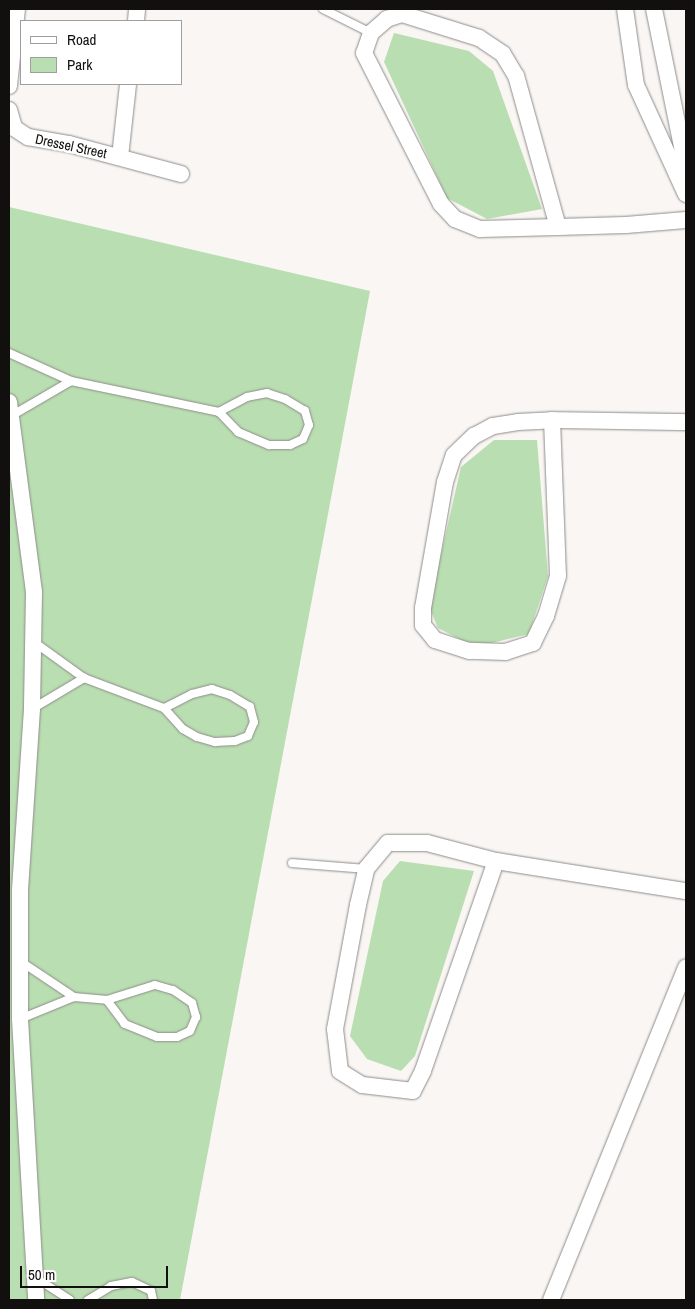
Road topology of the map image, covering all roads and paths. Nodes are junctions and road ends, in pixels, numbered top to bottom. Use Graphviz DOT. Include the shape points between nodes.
graph roads {
  1 [pos="17,9"];
  2 [pos="324,9"];
  3 [pos="625,9"];
  4 [pos="654,9"];
  5 [pos="370,33"];
  6 [pos="128,85"];
  7 [pos="9,86"];
  8 [pos="9,110"];
  9 [pos="120,157"];
  10 [pos="686,166"];
  11 [pos="181,174"];
  12 [pos="686,194"];
  13 [pos="686,220"];
  14 [pos="558,227"];
  15 [pos="9,353"];
  16 [pos="71,381"];
  17 [pos="10,409"];
  18 [pos="219,412"];
  19 [pos="552,420"];
  20 [pos="686,422"];
  21 [pos="34,642"];
  22 [pos="84,678"];
  23 [pos="164,708"];
  24 [pos="32,709"];
  25 [pos="496,861"];
  26 [pos="292,863"];
  27 [pos="366,869"];
  28 [pos="686,891"];
  29 [pos="20,961"];
  30 [pos="686,967"];
  31 [pos="74,997"];
  32 [pos="107,1000"];
  33 [pos="20,1019"];
  34 [pos="34,1276"];
  35 [pos="36,1300"];
  36 [pos="70,1300"];
  37 [pos="88,1300"];
  38 [pos="153,1300"];
  39 [pos="551,1300"];
  1 -- 7 [label="street"];
  2 -- 5 [label="lane"];
  3 -- 12 [label="street" via="636,85"];
  4 -- 10 [label="street"];
  5 -- 14 [label="street" via="364,52 441,204 455,219 480,229"];
  5 -- 14 [label="street" via="387,19 402,14 479,38 503,54 516,76"];
  6 -- 9 [label="street"];
  8 -- 9 [label="street, Dressel Street" via="14,128 28,137"];
  9 -- 11 [label="street, Dressel Street"];
  13 -- 14 [label="street"];
  15 -- 16 [label="lane"];
  16 -- 17 [label="lane"];
  16 -- 18 [label="lane"];
  17 -- 21 [label="street" via="31,553"];
  18 -- 18 [label="lane" via="247,397 267,392 285,398 305,411 309,425 303,439 290,445 269,445 238,432"];
  19 -- 19 [label="street" via="493,426 474,436 454,455 445,482 423,608 424,624 435,640 470,651 506,652 532,643 546,616 558,576"];
  19 -- 20 [label="street"];
  21 -- 22 [label="lane"];
  21 -- 24 [label="street"];
  22 -- 23 [label="lane"];
  22 -- 24 [label="lane"];
  23 -- 23 [label="lane" via="192,694 212,689 250,707 254,722 248,736 235,741 214,742 182,728"];
  24 -- 29 [label="street" via="20,880"];
  25 -- 27 [label="street" via="427,843 388,843"];
  25 -- 27 [label="street" via="423,1071 413,1091 362,1085 340,1071 335,1028"];
  25 -- 28 [label="street"];
  26 -- 27 [label="lane"];
  29 -- 31 [label="lane"];
  29 -- 33 [label="street"];
  30 -- 39 [label="street"];
  31 -- 32 [label="lane"];
  31 -- 33 [label="lane"];
  32 -- 32 [label="lane" via="154,985 173,990 192,1003 196,1017 190,1031 177,1037 157,1037 125,1024"];
  33 -- 34 [label="street"];
  34 -- 35 [label="street"];
  34 -- 36 [label="lane"];
  37 -- 38 [label="lane" via="111,1286 132,1282 151,1292"];
}
